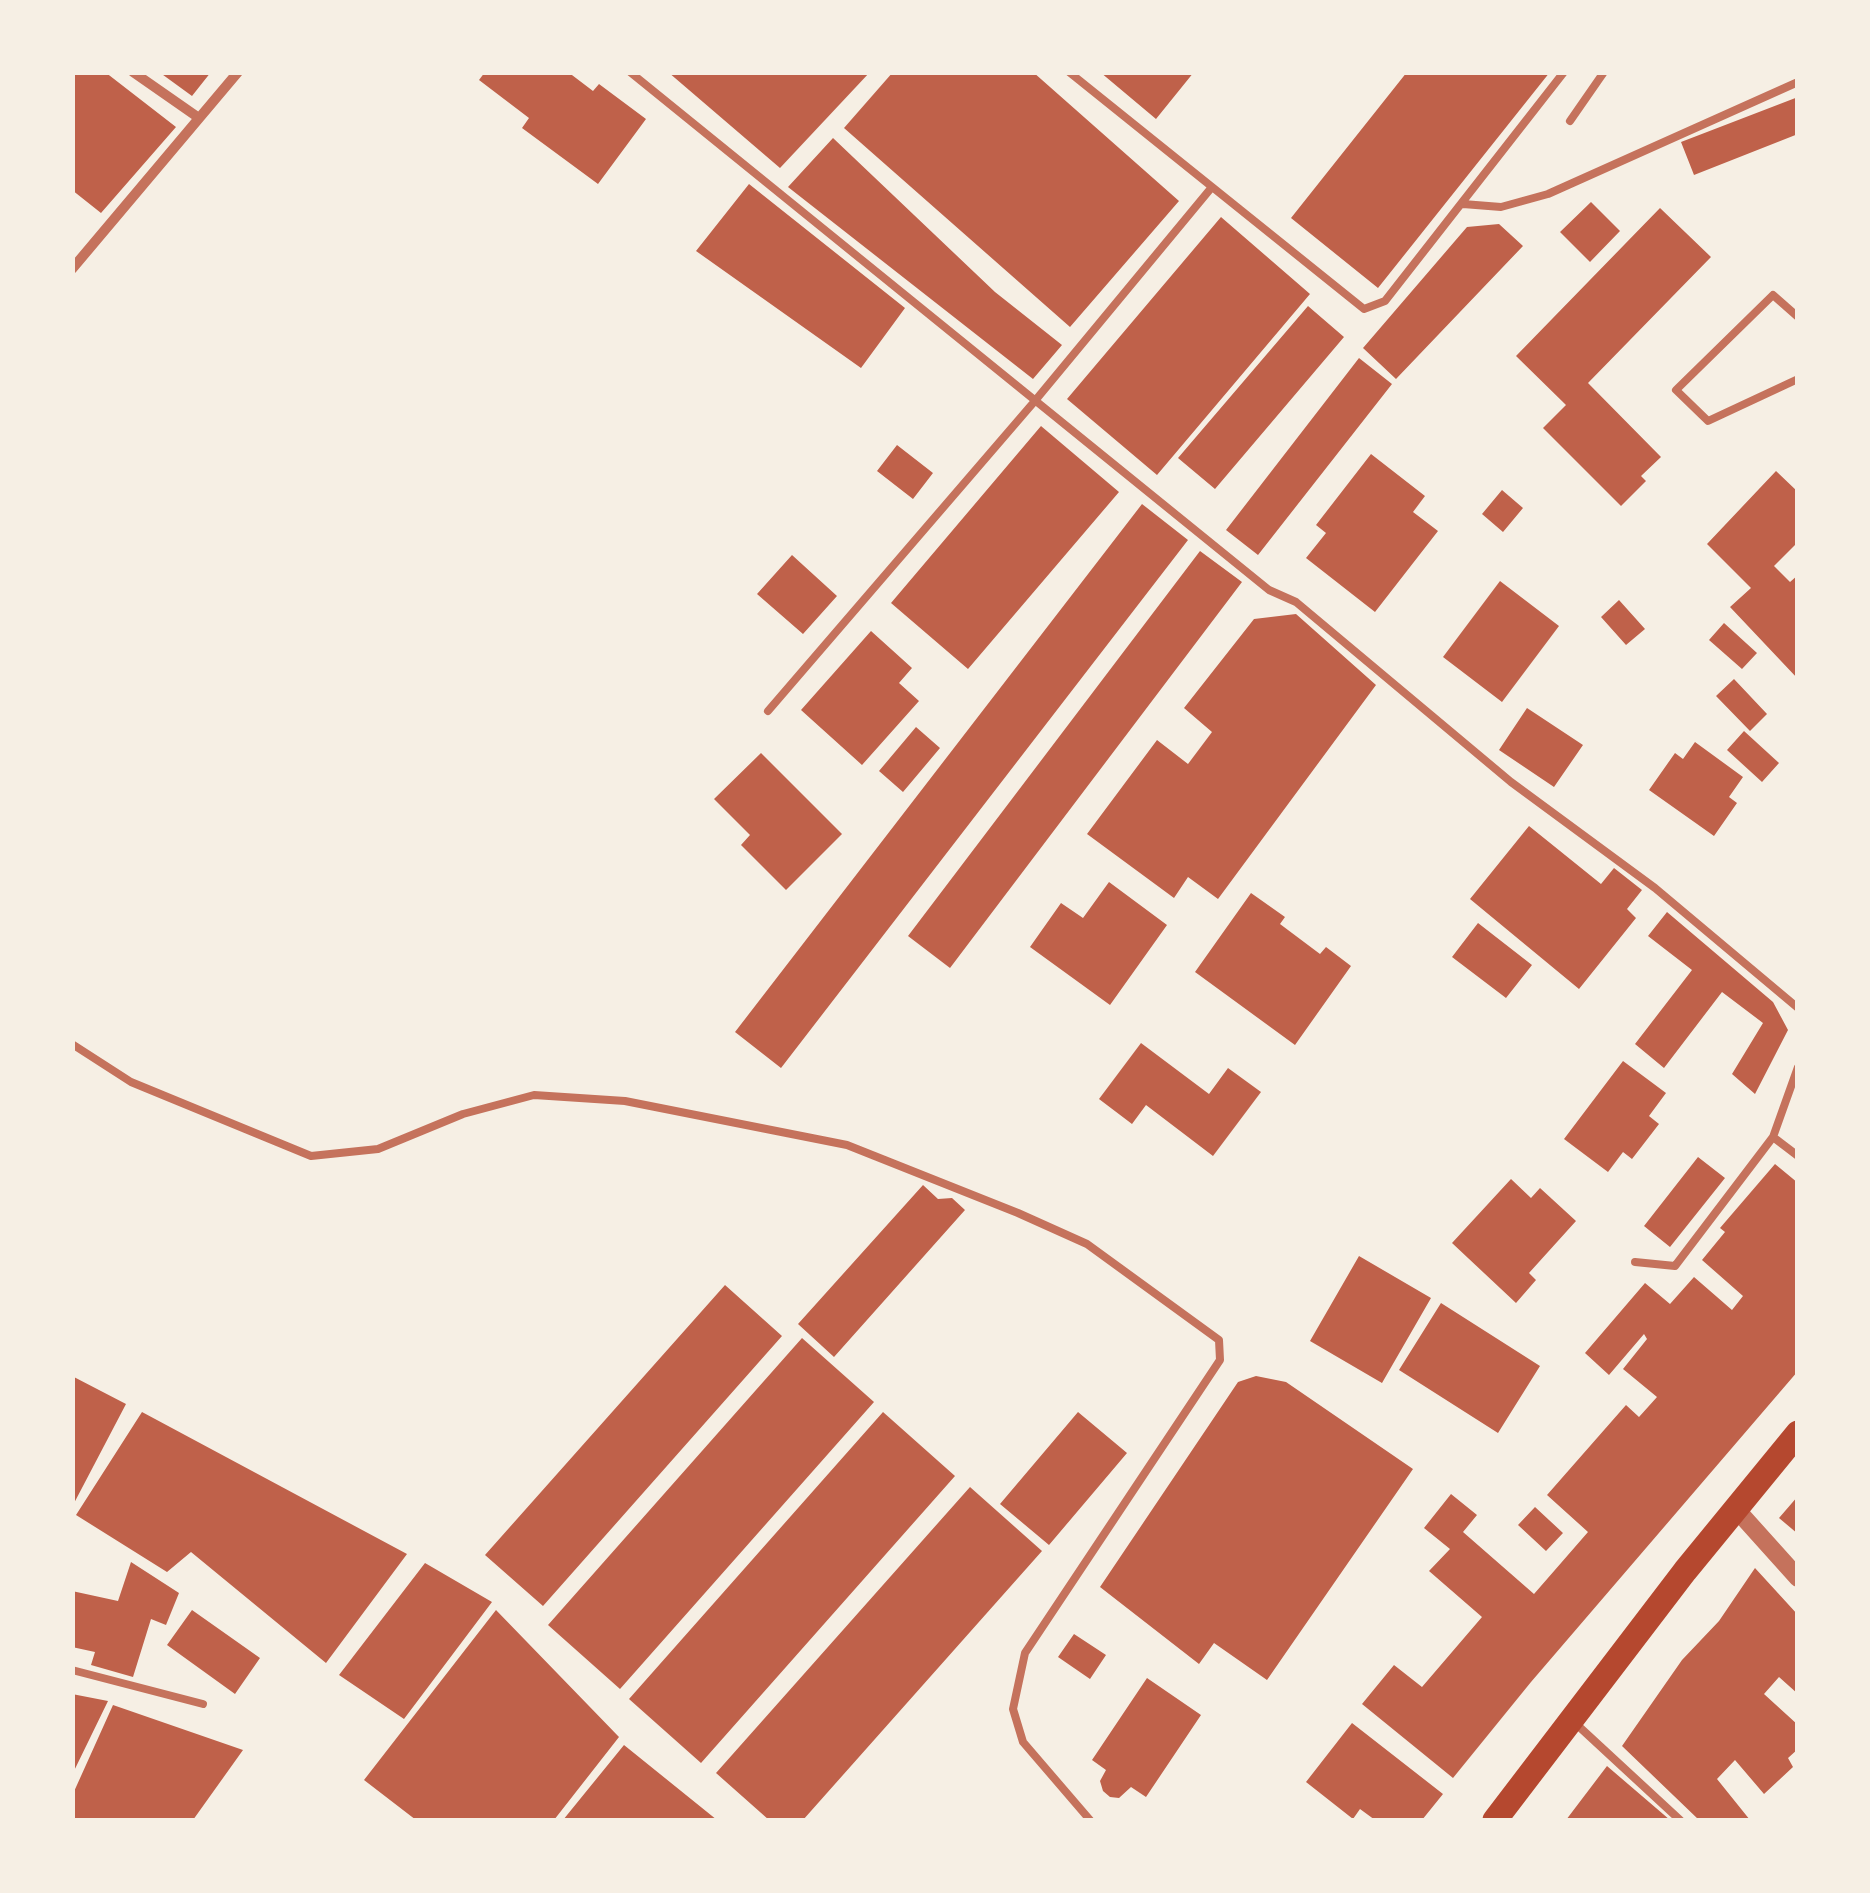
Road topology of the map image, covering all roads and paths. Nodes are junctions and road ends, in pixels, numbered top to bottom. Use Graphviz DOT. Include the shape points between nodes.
graph roads {
  1 [pos="132,72"];
  2 [pos="238,72"];
  3 [pos="630,72"];
  4 [pos="1070,72"];
  5 [pos="1564,72"];
  6 [pos="1604,72"];
  7 [pos="1798,82"];
  8 [pos="199,118"];
  9 [pos="1570,121"];
  10 [pos="1212,187"];
  11 [pos="1463,204"];
  12 [pos="72,269"];
  13 [pos="1798,318"];
  14 [pos="1798,380"];
  15 [pos="1034,402"];
  16 [pos="768,711"];
  17 [pos="1798,1008"];
  18 [pos="72,1044"];
  19 [pos="1798,1067"];
  20 [pos="1773,1137"];
  21 [pos="1798,1156"];
  22 [pos="1635,1262"];
  23 [pos="1798,1433"];
  24 [pos="1736,1509"];
  25 [pos="1798,1578"];
  26 [pos="72,1670"];
  27 [pos="203,1704"];
  28 [pos="1571,1719"];
  29 [pos="1090,1820"];
  30 [pos="1494,1820"];
  31 [pos="1680,1820"];
  1 -- 8 [label="street"];
  2 -- 8 [label="street"];
  3 -- 15 [label="lane"];
  4 -- 10 [label="lane"];
  5 -- 11 [label="lane"];
  6 -- 9 [label="lane"];
  7 -- 11 [label="lane" via="1548,194 1501,207"];
  8 -- 12 [label="street"];
  10 -- 11 [label="lane" via="1364,309 1385,301"];
  10 -- 15 [label="lane"];
  13 -- 14 [label="lane" via="1773,295 1676,390 1708,421"];
  15 -- 16 [label="lane"];
  15 -- 17 [label="lane" via="1268,590 1296,602"];
  18 -- 29 [label="lane" via="130,1082 311,1156 378,1149 463,1114 534,1095 625,1101 848,1145 1087,1244 1219,1340 1220,1360 1025,1652 1013,1708 1023,1742"];
  19 -- 20 [label="lane"];
  20 -- 21 [label="lane"];
  20 -- 22 [label="lane" via="1674,1266"];
  23 -- 24 [label="main road"];
  24 -- 25 [label="street"];
  24 -- 28 [label="main road"];
  26 -- 27 [label="lane"];
  28 -- 30 [label="main road"];
  28 -- 31 [label="lane"];
}
